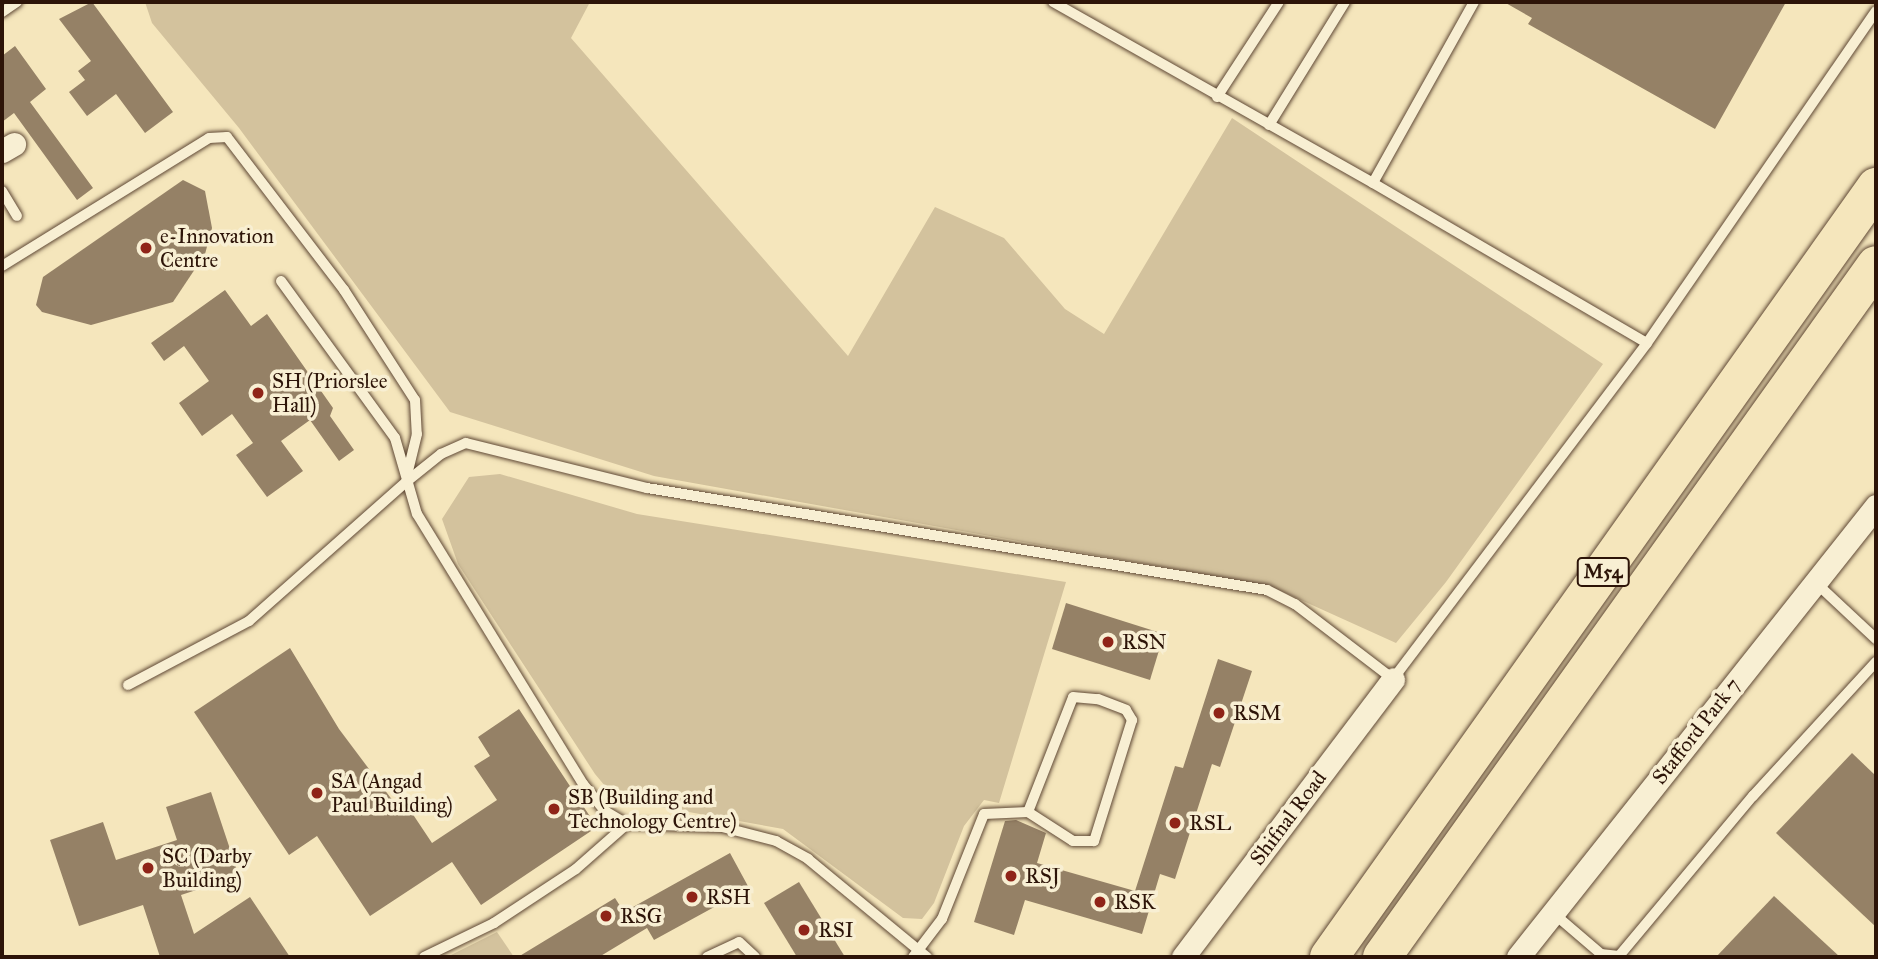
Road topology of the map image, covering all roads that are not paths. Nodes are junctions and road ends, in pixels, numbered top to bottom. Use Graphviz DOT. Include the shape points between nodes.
graph roads {
  1 [pos="17,2"];
  2 [pos="1053,2"];
  3 [pos="1279,2"];
  4 [pos="1345,2"];
  5 [pos="1474,2"];
  6 [pos="1876,11"];
  7 [pos="2,12"];
  8 [pos="1217,97"];
  9 [pos="1269,125"];
  10 [pos="1373,183"];
  11 [pos="1876,187"];
  12 [pos="2,191"];
  13 [pos="17,216"];
  14 [pos="2,265"];
  15 [pos="1876,265"];
  16 [pos="281,281"];
  17 [pos="1647,343"];
  18 [pos="406,482"];
  19 [pos="1876,506"];
  20 [pos="1814,581"];
  21 [pos="1876,639"];
  22 [pos="1876,662"];
  23 [pos="1393,679"];
  24 [pos="128,685"];
  25 [pos="1028,811"];
  26 [pos="626,824"];
  27 [pos="1552,912"];
  28 [pos="920,955"];
  29 [pos="1602,956"];
  30 [pos="424,957"];
  31 [pos="707,957"];
  32 [pos="755,957"];
  33 [pos="1183,957"];
  34 [pos="1329,957"];
  35 [pos="1382,957"];
  36 [pos="1518,957"];
  1 -- 7 [label="lane"];
  2 -- 8 [label="lane"];
  3 -- 8 [label="lane"];
  4 -- 9 [label="lane"];
  5 -- 10 [label="lane"];
  6 -- 17 [label="lane"];
  8 -- 9 [label="lane"];
  9 -- 10 [label="lane"];
  10 -- 17 [label="lane"];
  11 -- 34 [label="highway, M54"];
  12 -- 13 [label="lane"];
  14 -- 18 [label="lane" via="209,138 227,137 344,289 415,400 416,434"];
  15 -- 35 [label="highway, M54"];
  16 -- 18 [label="lane" via="396,438"];
  17 -- 23 [label="lane"];
  18 -- 23 [label="lane" via="441,454 466,443 647,488 1267,590 1295,604"];
  18 -- 24 [label="lane" via="249,621"];
  18 -- 26 [label="lane" via="417,514 583,784 605,811"];
  19 -- 20 [label="street, Stafford Park 7"];
  20 -- 21 [label="lane"];
  20 -- 27 [label="street, Stafford Park 7"];
  22 -- 29 [label="lane" via="1753,796 1619,956"];
  23 -- 33 [label="street, Shifnal Road"];
  25 -- 25 [label="lane" via="1073,697 1098,699 1126,710 1132,720 1094,841 1073,841"];
  25 -- 28 [label="lane" via="984,814 942,919"];
  26 -- 28 [label="lane" via="722,827 776,841 808,859"];
  26 -- 30 [label="lane" via="576,869 494,923"];
  27 -- 29 [label="lane"];
  27 -- 36 [label="street, Stafford Park 7"];
  31 -- 32 [label="lane" via="739,942"];
}
